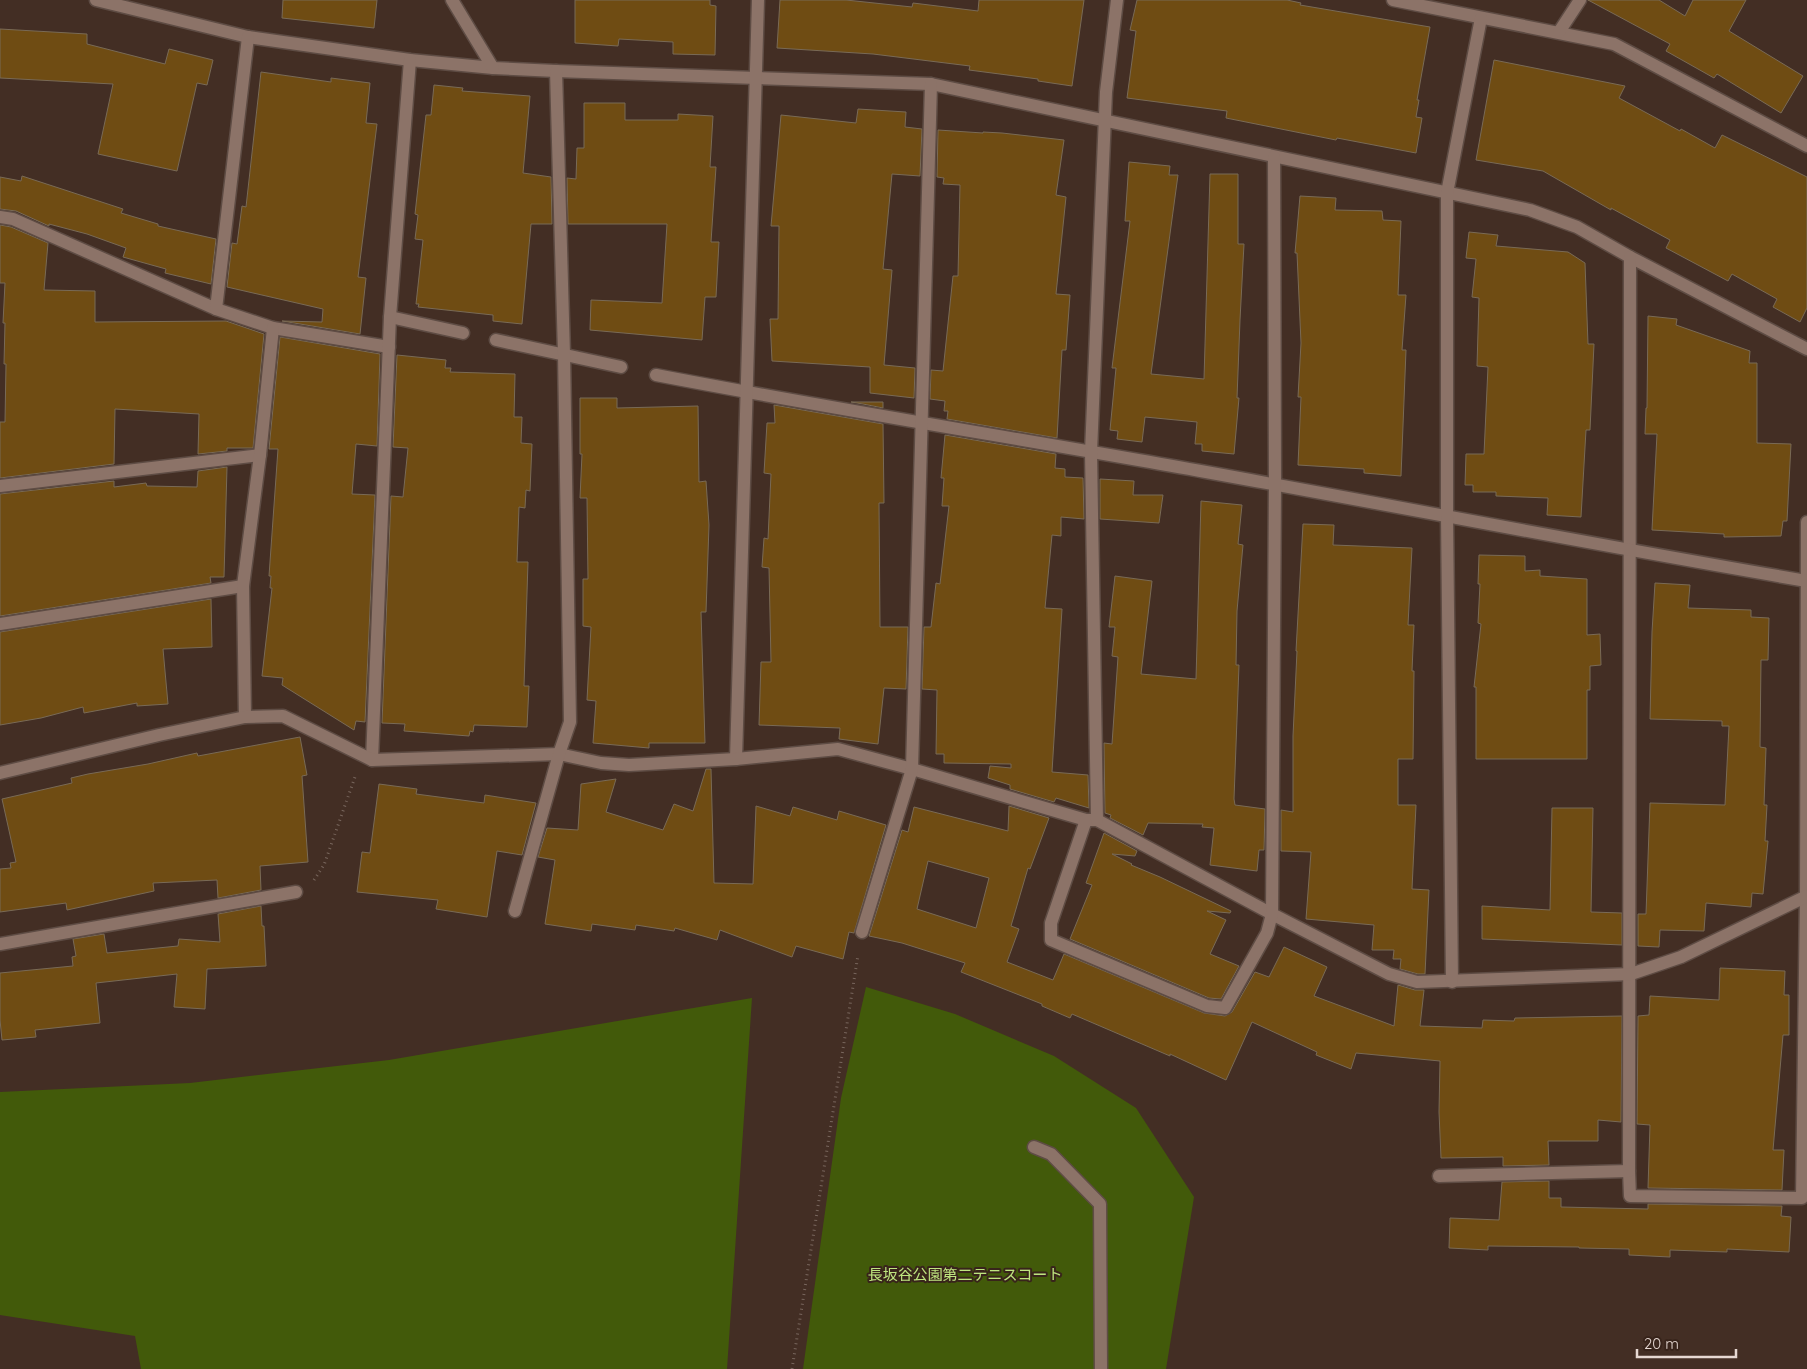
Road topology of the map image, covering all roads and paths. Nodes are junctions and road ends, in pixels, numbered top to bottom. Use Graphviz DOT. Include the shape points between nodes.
graph roads {
  1 [pos="96,0"];
  2 [pos="452,0"];
  3 [pos="758,0"];
  4 [pos="1117,0"];
  5 [pos="1394,0"];
  6 [pos="1580,0"];
  7 [pos="1481,18"];
  8 [pos="1559,32"];
  9 [pos="248,37"];
  10 [pos="410,60"];
  11 [pos="494,68"];
  12 [pos="556,71"];
  13 [pos="757,79"];
  14 [pos="930,84"];
  15 [pos="1105,121"];
  16 [pos="1807,146"];
  17 [pos="1274,157"];
  18 [pos="1447,194"];
  19 [pos="0,216"];
  20 [pos="1630,257"];
  21 [pos="216,309"];
  22 [pos="390,317"];
  23 [pos="273,328"];
  24 [pos="463,333"];
  25 [pos="496,340"];
  26 [pos="389,347"];
  27 [pos="1807,349"];
  28 [pos="564,354"];
  29 [pos="621,367"];
  30 [pos="656,375"];
  31 [pos="748,393"];
  32 [pos="922,422"];
  33 [pos="1091,452"];
  34 [pos="260,454"];
  35 [pos="1275,484"];
  36 [pos="0,486"];
  37 [pos="1447,516"];
  38 [pos="1807,522"];
  39 [pos="1629,550"];
  40 [pos="1806,581"];
  41 [pos="243,586"];
  42 [pos="0,624"];
  43 [pos="245,716"];
  44 [pos="559,754"];
  45 [pos="368,758"];
  46 [pos="736,759"];
  47 [pos="912,769"];
  48 [pos="0,773"];
  49 [pos="1092,820"];
  50 [pos="296,892"];
  51 [pos="1807,896"];
  52 [pos="515,911"];
  53 [pos="1272,914"];
  54 [pos="862,932"];
  55 [pos="0,944"];
  56 [pos="1631,974"];
  57 [pos="1452,982"];
  58 [pos="1034,1147"];
  59 [pos="1629,1171"];
  60 [pos="1439,1176"];
  61 [pos="792,1369"];
  62 [pos="1101,1369"];
  1 -- 9 [label="street"];
  2 -- 11 [label="street"];
  3 -- 13 [label="street"];
  4 -- 15 [label="street"];
  5 -- 7 [label="street"];
  6 -- 8 [label="street"];
  7 -- 8 [label="street"];
  7 -- 18 [label="street"];
  8 -- 16 [label="street" via="1614,44"];
  9 -- 10 [label="street"];
  9 -- 21 [label="street"];
  10 -- 11 [label="street"];
  10 -- 22 [label="street"];
  11 -- 12 [label="street"];
  12 -- 13 [label="street"];
  12 -- 28 [label="street"];
  13 -- 14 [label="street"];
  13 -- 31 [label="street"];
  14 -- 15 [label="street"];
  14 -- 32 [label="street"];
  15 -- 17 [label="street"];
  15 -- 33 [label="street"];
  17 -- 18 [label="street"];
  17 -- 35 [label="street"];
  18 -- 20 [label="street" via="1530,210 1577,227"];
  18 -- 37 [label="street"];
  19 -- 21 [label="street"];
  20 -- 27 [label="street"];
  20 -- 39 [label="street"];
  21 -- 23 [label="street"];
  22 -- 24 [label="street"];
  22 -- 26 [label="street"];
  23 -- 26 [label="street"];
  23 -- 34 [label="street"];
  25 -- 28 [label="street"];
  26 -- 45 [label="street"];
  28 -- 29 [label="street"];
  28 -- 44 [label="street" via="570,722"];
  30 -- 31 [label="street"];
  31 -- 32 [label="street"];
  31 -- 46 [label="street"];
  32 -- 33 [label="street"];
  32 -- 47 [label="street"];
  33 -- 35 [label="street"];
  33 -- 49 [label="street"];
  34 -- 36 [label="street"];
  34 -- 41 [label="street"];
  35 -- 37 [label="street"];
  35 -- 53 [label="street"];
  37 -- 39 [label="street"];
  37 -- 57 [label="street"];
  38 -- 40 [label="street"];
  39 -- 40 [label="street"];
  39 -- 56 [label="street"];
  40 -- 51 [label="street"];
  41 -- 42 [label="street"];
  41 -- 43 [label="street"];
  43 -- 45 [label="street" via="282,716"];
  43 -- 48 [label="street"];
  44 -- 45 [label="street"];
  44 -- 46 [label="street" via="600,763 629,765"];
  44 -- 52 [label="street"];
  45 -- 50 [label="path" via="324,866 311,886"];
  46 -- 47 [label="street" via="838,749"];
  47 -- 49 [label="street"];
  47 -- 54 [label="street"];
  49 -- 53 [label="street"];
  49 -- 53 [label="street" via="1051,923 1051,940 1207,1006 1225,1008 1267,933"];
  50 -- 55 [label="street"];
  51 -- 56 [label="street" via="1681,957"];
  51 -- 59 [label="street" via="1802,1198 1630,1196"];
  53 -- 57 [label="street" via="1389,974 1417,982"];
  54 -- 61 [label="path"];
  56 -- 57 [label="street"];
  56 -- 59 [label="street"];
  58 -- 62 [label="street" via="1051,1154 1100,1204"];
  59 -- 60 [label="street"];
}
